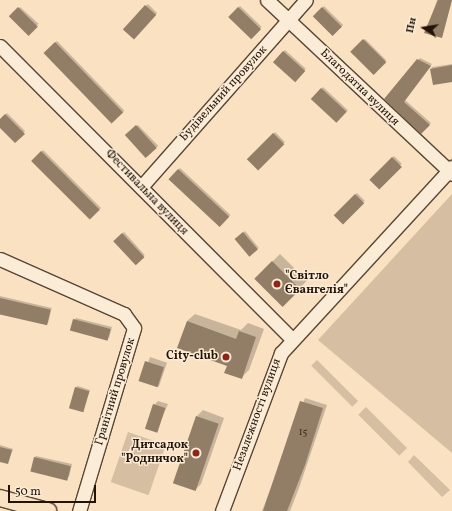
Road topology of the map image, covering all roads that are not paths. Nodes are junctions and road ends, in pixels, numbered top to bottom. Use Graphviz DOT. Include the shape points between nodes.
graph roads {
  1 [pos="267,0"];
  2 [pos="306,0"];
  3 [pos="289,22"];
  4 [pos="0,46"];
  5 [pos="450,171"];
  6 [pos="141,187"];
  7 [pos="0,259"];
  8 [pos="292,340"];
  9 [pos="0,498"];
  10 [pos="48,511"];
  11 [pos="79,511"];
  12 [pos="222,511"];
  1 -- 3 [label="street, Благодатна вулиця"];
  2 -- 3 [label="street, Будівельний провулок"];
  3 -- 5 [label="street, Благодатна вулиця"];
  3 -- 6 [label="street, Будівельний провулок"];
  4 -- 6 [label="street, Фестивальна вулиця"];
  5 -- 8 [label="street, Незалежності вулиця"];
  6 -- 8 [label="street, Фестивальна вулиця"];
  7 -- 11 [label="street, Гранітний провулок" via="124,314 134,328"];
  8 -- 12 [label="street, Незалежності вулиця" via="281,353"];
  9 -- 10 [label="main road"];
}
